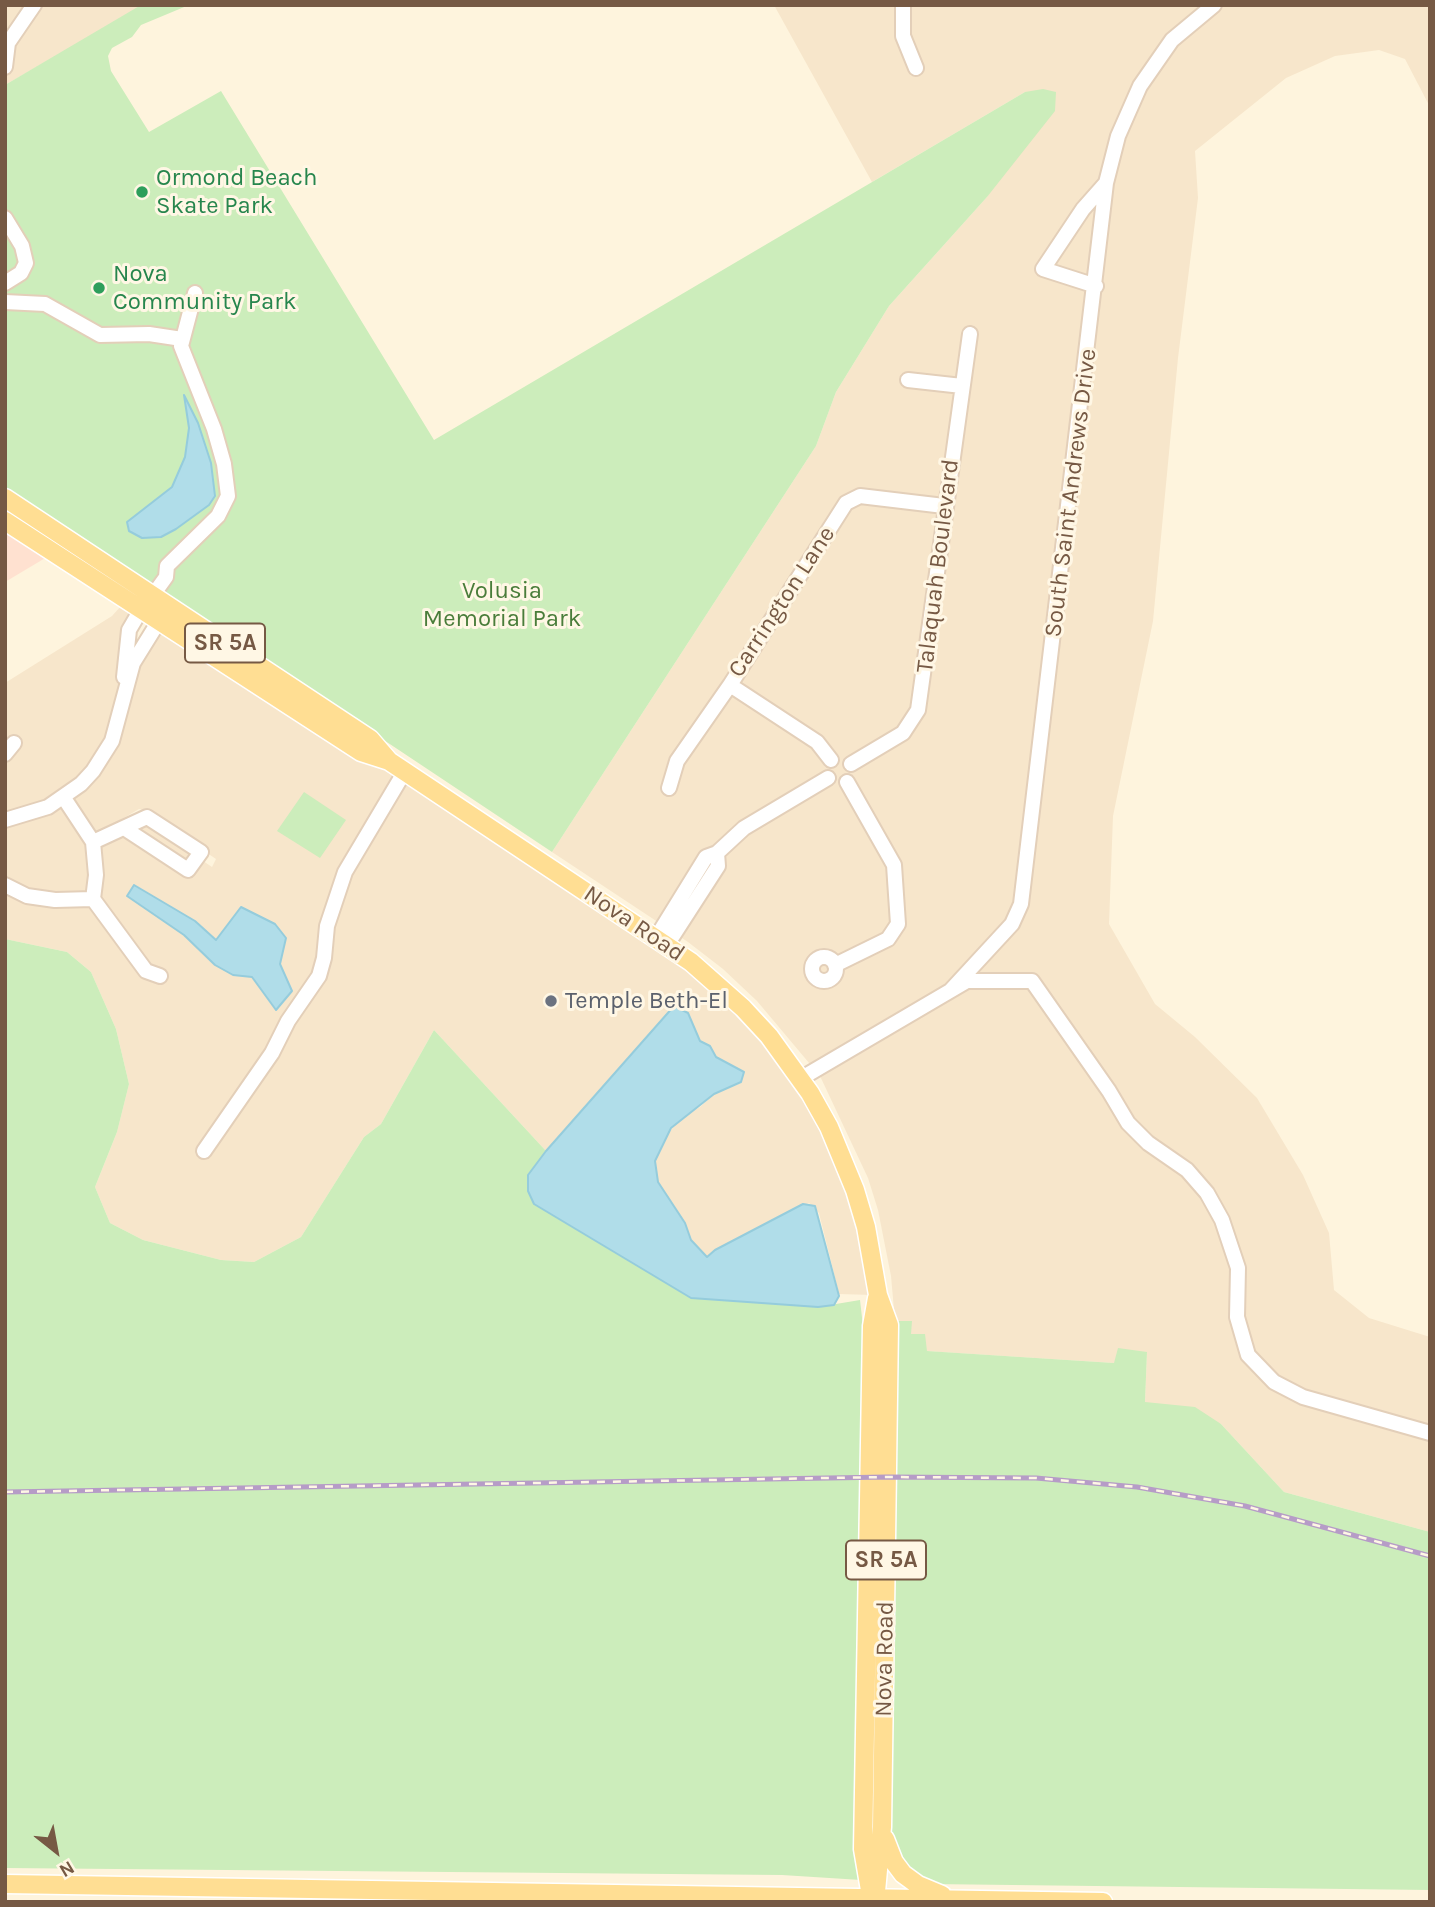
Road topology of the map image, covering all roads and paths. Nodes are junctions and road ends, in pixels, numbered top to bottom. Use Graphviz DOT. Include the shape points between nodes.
graph roads {
  1 [pos="903,5"];
  2 [pos="1214,5"];
  3 [pos="27,8"];
  4 [pos="5,66"];
  5 [pos="916,68"];
  6 [pos="1106,183"];
  7 [pos="5,218"];
  8 [pos="5,283"];
  9 [pos="1096,286"];
  10 [pos="195,293"];
  11 [pos="5,302"];
  12 [pos="970,334"];
  13 [pos="182,339"];
  14 [pos="908,380"];
  15 [pos="962,386"];
  16 [pos="9,502"];
  17 [pos="944,506"];
  18 [pos="5,521"];
  19 [pos="148,599"];
  20 [pos="164,614"];
  21 [pos="730,685"];
  22 [pos="125,686"];
  23 [pos="831,760"];
  24 [pos="851,764"];
  25 [pos="405,771"];
  26 [pos="828,778"];
  27 [pos="847,782"];
  28 [pos="669,788"];
  29 [pos="64,798"];
  30 [pos="5,820"];
  31 [pos="124,828"];
  32 [pos="93,842"];
  33 [pos="717,853"];
  34 [pos="5,885"];
  35 [pos="683,891"];
  36 [pos="93,899"];
  37 [pos="696,899"];
  38 [pos="661,941"];
  39 [pos="835,965"];
  40 [pos="160,976"];
  41 [pos="951,990"];
  42 [pos="800,1079"];
  43 [pos="204,1151"];
  44 [pos="878,1295"];
  45 [pos="1430,1433"];
  46 [pos="882,1827"];
  47 [pos="5,1884"];
  48 [pos="951,1899"];
  49 [pos="873,1900"];
  50 [pos="1103,1902"];
  1 -- 5 [label="street" via="904,36"];
  2 -- 6 [label="street, South Saint Andrews Drive" via="1172,40 1140,86 1118,136"];
  3 -- 4 [label="street" via="8,43"];
  6 -- 9 [label="street, South Saint Andrews Drive"];
  6 -- 9 [label="street" via="1043,269"];
  7 -- 8 [label="street" via="22,246 26,263 21,273"];
  9 -- 41 [label="street, South Saint Andrews Drive" via="1021,904 1012,925"];
  10 -- 13 [label="street"];
  11 -- 13 [label="street" via="45,304 100,335"];
  12 -- 15 [label="street, Talaquah Boulevard"];
  13 -- 19 [label="street" via="183,354 225,464 229,496 218,516 167,566 166,577"];
  14 -- 15 [label="street"];
  15 -- 17 [label="street, Talaquah Boulevard"];
  16 -- 19 [label="main road, SR 5A"];
  17 -- 21 [label="street, Carrington Lane" via="860,496 846,503"];
  17 -- 24 [label="street, Talaquah Boulevard" via="918,710 903,733"];
  18 -- 19 [label="main road, SR 5A"];
  19 -- 20 [label="main road, SR 5A"];
  19 -- 22 [label="street" via="130,630 123,667"];
  20 -- 22 [label="street" via="133,663"];
  20 -- 25 [label="main road, Nova Road / SR 5A" via="370,738 389,761"];
  21 -- 23 [label="street" via="817,742"];
  21 -- 28 [label="street, Carrington Lane" via="677,761"];
  22 -- 29 [label="street" via="112,741 93,771"];
  23 -- 24 [label="street" via="840,758"];
  23 -- 26 [label="street"];
  24 -- 27 [label="street"];
  25 -- 38 [label="main road, Nova Road / SR 5A"];
  25 -- 43 [label="street" via="345,872 327,926 319,976"];
  26 -- 27 [label="street" via="837,784"];
  26 -- 33 [label="street" via="744,828"];
  27 -- 39 [label="street" via="894,865 898,924 888,939"];
  29 -- 30 [label="street"];
  29 -- 32 [label="street"];
  31 -- 31 [label="street" via="147,817 201,852 188,870"];
  31 -- 32 [label="street"];
  32 -- 36 [label="street"];
  33 -- 35 [label="street" via="706,857"];
  33 -- 37 [label="street" via="718,866"];
  34 -- 36 [label="street" via="47,899"];
  35 -- 37 [label="street"];
  35 -- 38 [label="street"];
  36 -- 40 [label="street" via="146,971"];
  37 -- 38 [label="street"];
  38 -- 42 [label="main road, Nova Road / SR 5A" via="718,983"];
  41 -- 42 [label="street"];
  41 -- 45 [label="street" via="967,981 1032,981 1128,1124 1187,1170 1207,1193 1222,1220 1238,1268 1237,1317 1248,1355 1274,1382 1303,1397"];
  42 -- 44 [label="main road, Nova Road / SR 5A" via="829,1128 855,1190"];
  44 -- 46 [label="main road, Nova Road / SR 5A" via="889,1325"];
  44 -- 49 [label="main road, Nova Road / SR 5A" via="872,1325 863,1849"];
  46 -- 48 [label="main road" via="903,1874"];
  46 -- 49 [label="main road, Nova Road / SR 5A"];
  47 -- 49 [label="main road"];
  48 -- 49 [label="main road"];
  48 -- 50 [label="main road"];
}
